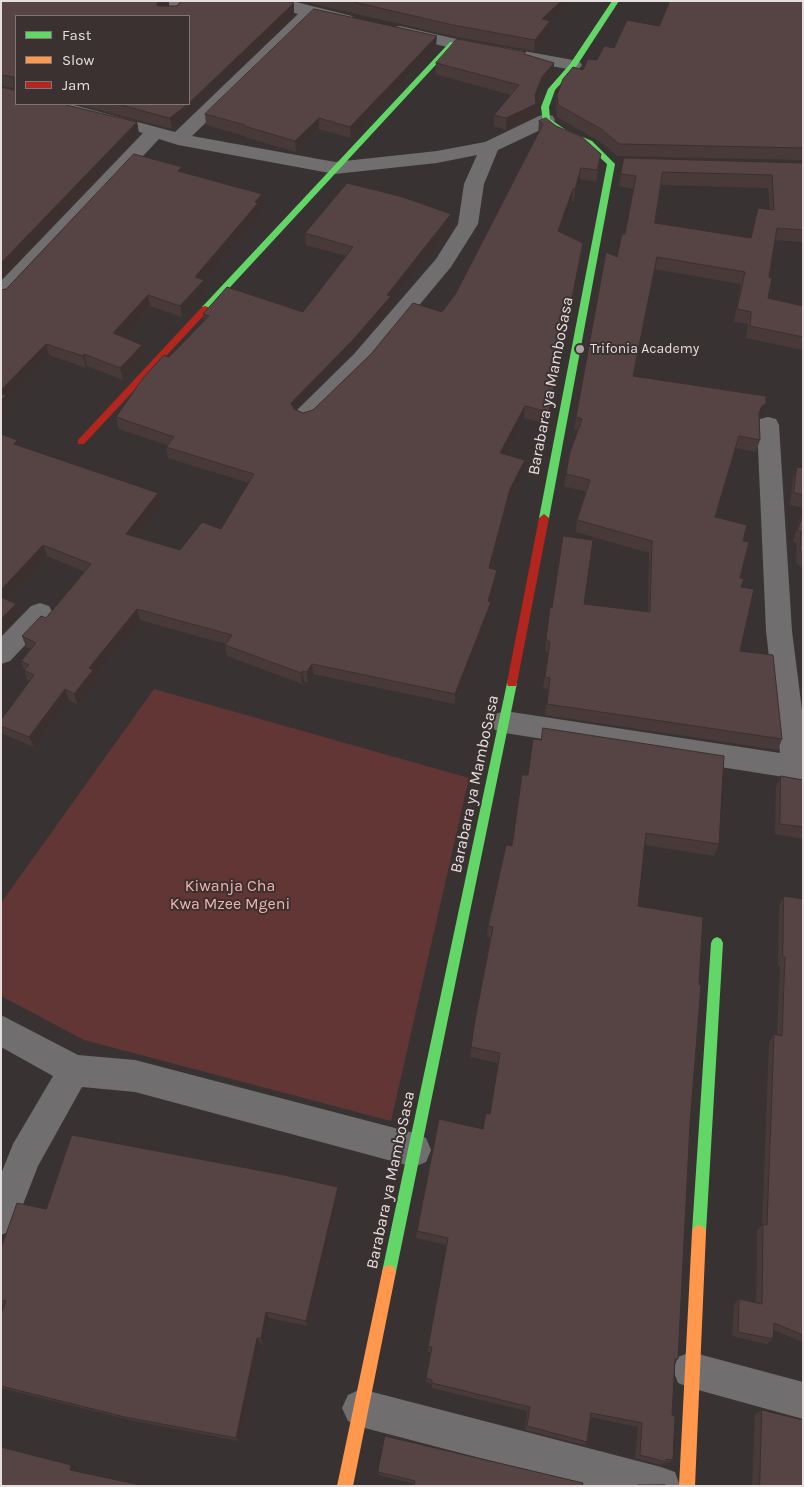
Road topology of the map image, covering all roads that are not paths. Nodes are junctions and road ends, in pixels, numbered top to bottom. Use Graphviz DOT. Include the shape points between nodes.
graph roads {
  1 [pos="177,1"];
  2 [pos="273,1"];
  3 [pos="616,1"];
  4 [pos="310,12"];
  5 [pos="169,15"];
  6 [pos="362,23"];
  7 [pos="379,27"];
  8 [pos="452,43"];
  9 [pos="573,65"];
  10 [pos="53,105"];
  11 [pos="128,105"];
  12 [pos="546,120"];
  13 [pos="120,122"];
  14 [pos="156,131"];
  15 [pos="178,139"];
  16 [pos="490,147"];
  17 [pos="335,168"];
  18 [pos="1,294"];
  19 [pos="305,415"];
  20 [pos="768,425"];
  21 [pos="81,442"];
  22 [pos="40,613"];
  23 [pos="1,654"];
  24 [pos="505,722"];
  25 [pos="799,767"];
  26 [pos="717,943"];
  27 [pos="1,1030"];
  28 [pos="74,1070"];
  29 [pos="414,1150"];
  30 [pos="1,1218"];
  31 [pos="691,1370"];
  32 [pos="803,1401"];
  33 [pos="361,1408"];
  34 [pos="345,1486"];
  35 [pos="661,1486"];
  36 [pos="687,1486"];
  1 -- 5 [label="street" via="177,7"];
  2 -- 4 [label="street"];
  3 -- 9 [label="street"];
  4 -- 6 [label="street"];
  4 -- 15 [label="street"];
  7 -- 8 [label="street"];
  8 -- 9 [label="street"];
  8 -- 17 [label="street"];
  9 -- 12 [label="street" via="552,89 545,107"];
  10 -- 13 [label="street"];
  11 -- 13 [label="street"];
  12 -- 16 [label="street"];
  12 -- 24 [label="street, Barabara ya MamboSasa" via="620,164"];
  13 -- 14 [label="street"];
  14 -- 15 [label="street"];
  14 -- 18 [label="street"];
  15 -- 17 [label="street"];
  16 -- 17 [label="street" via="437,158"];
  16 -- 19 [label="street" via="474,184 468,224 444,263 362,359"];
  17 -- 21 [label="street"];
  20 -- 25 [label="street" via="779,631"];
  22 -- 23 [label="street"];
  24 -- 25 [label="street"];
  24 -- 29 [label="street, Barabara ya MamboSasa"];
  26 -- 31 [label="street"];
  27 -- 28 [label="street"];
  28 -- 29 [label="street" via="135,1076"];
  28 -- 30 [label="street" via="25,1156"];
  29 -- 33 [label="street, Barabara ya MamboSasa"];
  31 -- 32 [label="street"];
  31 -- 36 [label="street"];
  33 -- 34 [label="street, Barabara ya MamboSasa"];
  33 -- 35 [label="street"];
}
